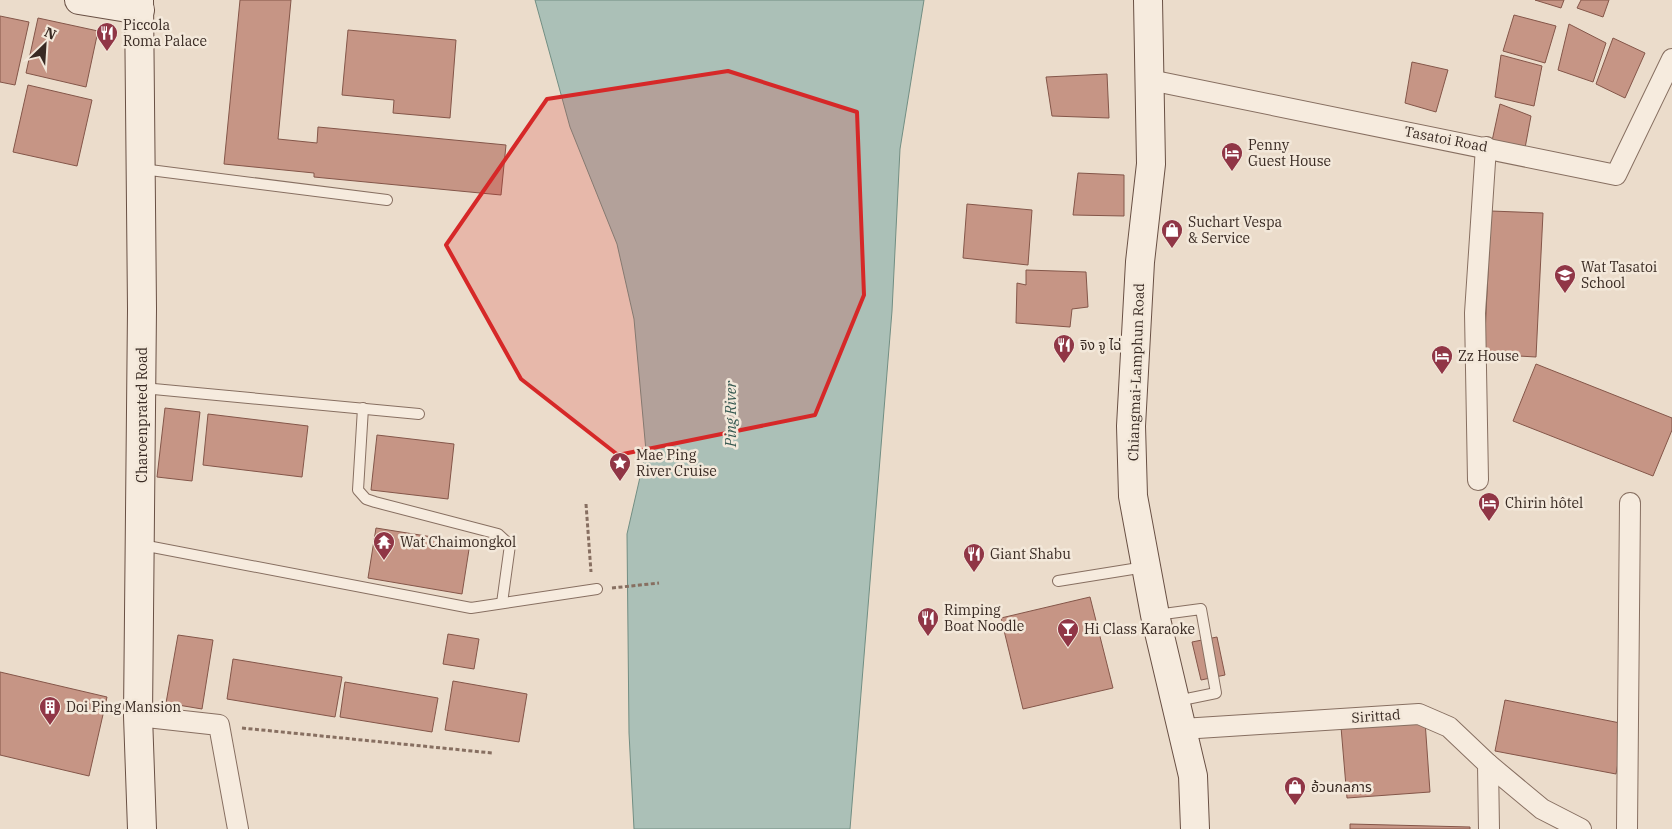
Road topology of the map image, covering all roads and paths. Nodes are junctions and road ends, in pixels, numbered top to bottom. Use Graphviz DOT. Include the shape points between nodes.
graph roads {
  1 [pos="79,0"];
  2 [pos="1148,0"];
  3 [pos="139,5"];
  4 [pos="1672,59"];
  5 [pos="1150,80"];
  6 [pos="1486,147"];
  7 [pos="141,168"];
  8 [pos="387,200"];
  9 [pos="142,388"];
  10 [pos="363,408"];
  11 [pos="419,414"];
  12 [pos="1478,480"];
  13 [pos="1630,503"];
  14 [pos="586,504"];
  15 [pos="141,544"];
  16 [pos="1146,566"];
  17 [pos="1058,581"];
  18 [pos="659,583"];
  19 [pos="595,590"];
  20 [pos="502,604"];
  21 [pos="1155,615"];
  22 [pos="1176,702"];
  23 [pos="138,716"];
  24 [pos="219,725"];
  25 [pos="1182,729"];
  26 [pos="492,753"];
  27 [pos="1488,764"];
  28 [pos="142,829"];
  29 [pos="238,829"];
  30 [pos="1196,829"];
  31 [pos="1489,829"];
  32 [pos="1581,829"];
  33 [pos="1627,829"];
  1 -- 3 [label="street"];
  2 -- 5 [label="street, Chiangmai-Lamphun Road"];
  3 -- 7 [label="street, Charoenprated Road"];
  4 -- 6 [label="street, Tasatoi Road" via="1616,175"];
  5 -- 6 [label="street, Tasatoi Road"];
  5 -- 16 [label="street, Chiangmai-Lamphun Road" via="1151,164 1140,262 1131,426 1132,496"];
  6 -- 12 [label="street" via="1475,314"];
  7 -- 8 [label="lane"];
  7 -- 9 [label="street, Charoenprated Road"];
  9 -- 10 [label="lane"];
  9 -- 15 [label="street, Charoenprated Road"];
  10 -- 11 [label="lane"];
  10 -- 20 [label="lane" via="358,490 366,499 375,502 498,534 506,539 510,545"];
  13 -- 33 [label="street"];
  14 -- 19 [label="path"];
  15 -- 20 [label="lane" via="472,608"];
  15 -- 23 [label="street, Charoenprated Road"];
  16 -- 17 [label="lane"];
  16 -- 21 [label="street, Chiangmai-Lamphun Road"];
  18 -- 19 [label="path"];
  19 -- 20 [label="lane"];
  21 -- 22 [label="street, Chiangmai-Lamphun Road"];
  21 -- 22 [label="lane" via="1201,609 1216,693"];
  22 -- 25 [label="street, Chiangmai-Lamphun Road"];
  23 -- 24 [label="street"];
  23 -- 28 [label="street, Charoenprated Road"];
  24 -- 26 [label="path"];
  24 -- 29 [label="street"];
  25 -- 27 [label="street, Sirittad" via="1418,714 1449,727"];
  25 -- 30 [label="street, Chiangmai-Lamphun Road" via="1193,776"];
  27 -- 31 [label="street"];
  27 -- 32 [label="street, Sirittad" via="1542,809"];
}
